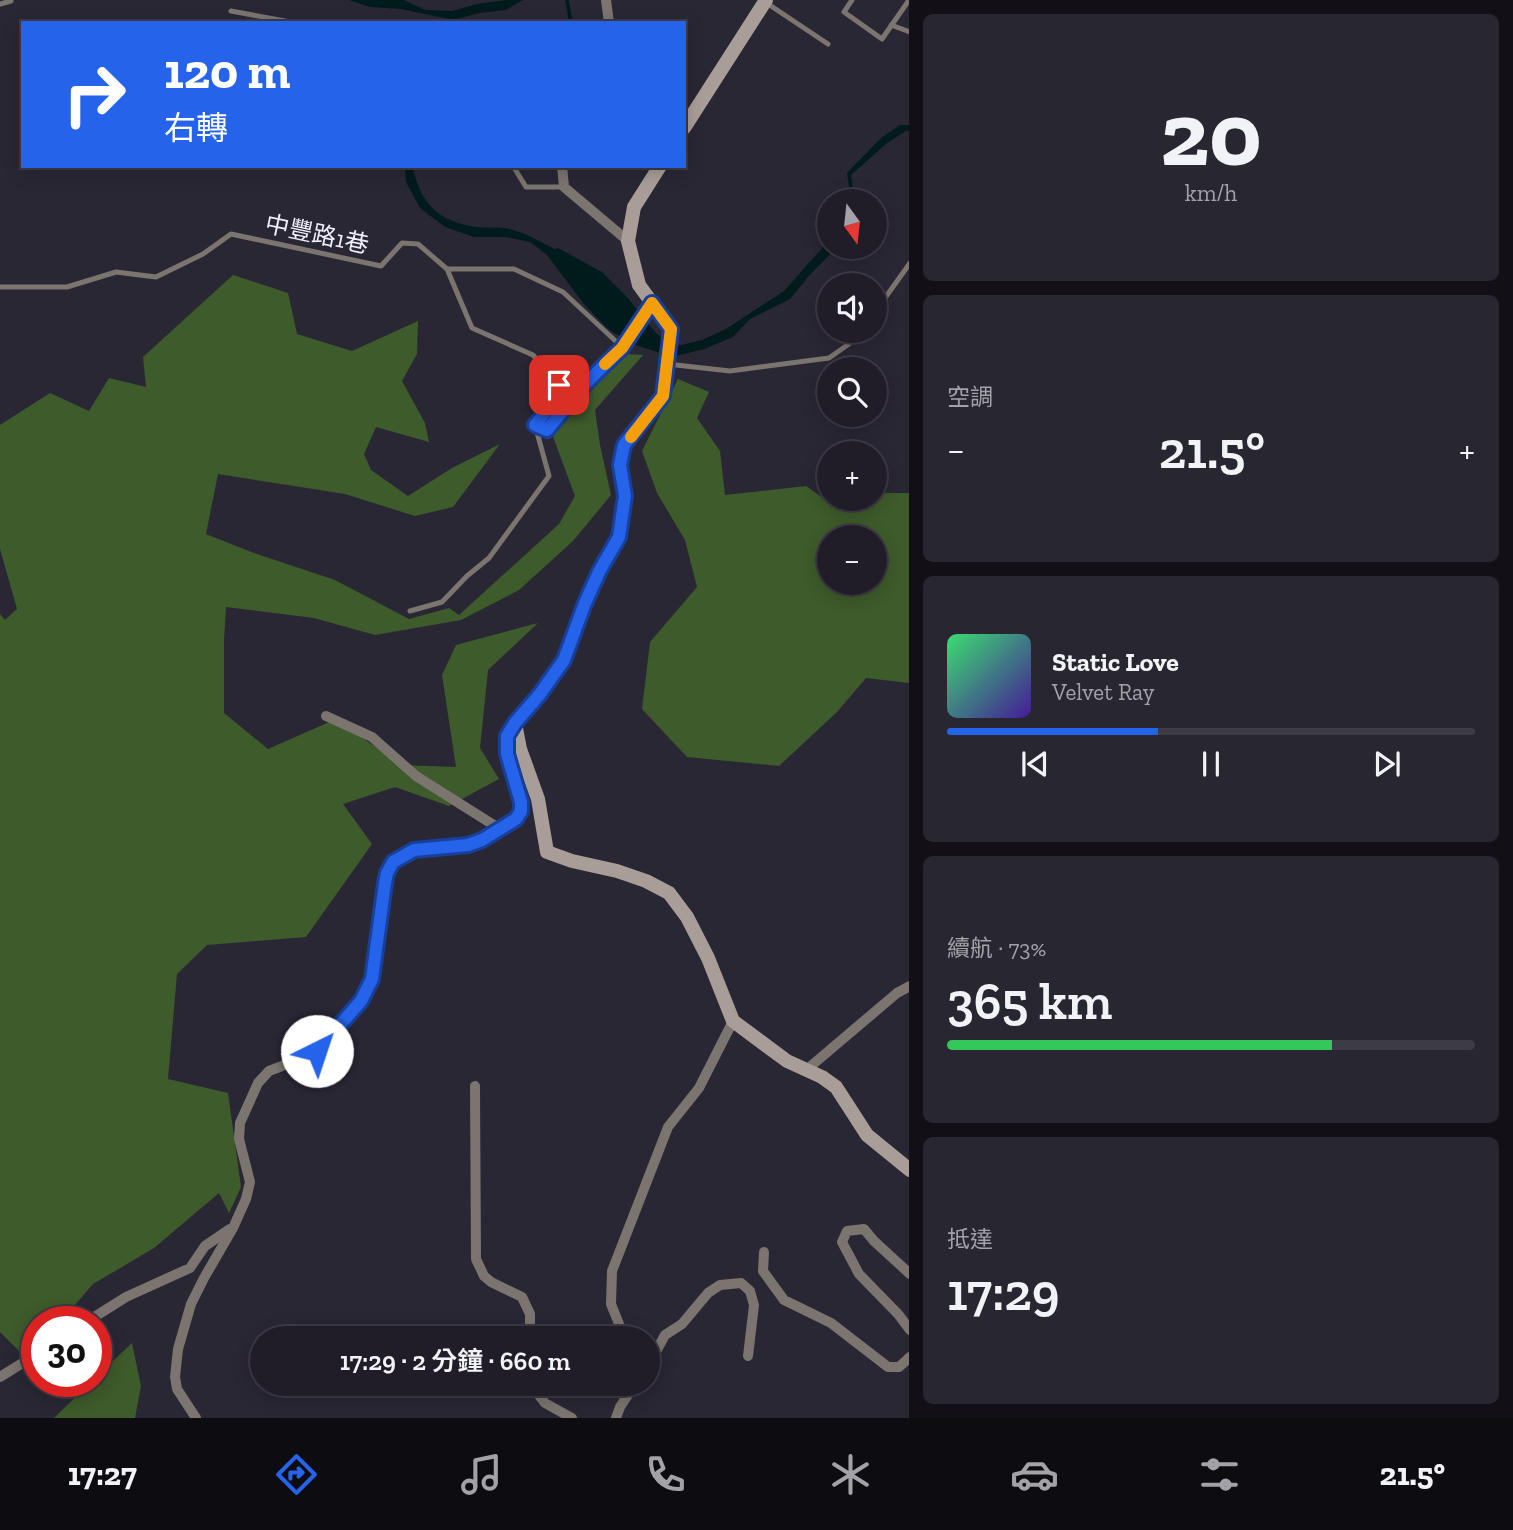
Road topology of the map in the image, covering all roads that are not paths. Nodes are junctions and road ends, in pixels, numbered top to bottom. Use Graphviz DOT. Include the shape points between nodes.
graph roads {
  1 [pos="606,0"];
  2 [pos="852,0"];
  3 [pos="909,0"];
  4 [pos="766,1"];
  5 [pos="11,2"];
  6 [pos="0,4"];
  7 [pos="231,11"];
  8 [pos="285,21"];
  9 [pos="609,21"];
  10 [pos="891,25"];
  11 [pos="909,32"];
  12 [pos="828,44"];
  13 [pos="686,125"];
  14 [pos="514,168"];
  15 [pos="562,168"];
  16 [pos="659,168"];
  17 [pos="564,187"];
  18 [pos="628,241"];
  19 [pos="909,263"];
  20 [pos="447,269"];
  21 [pos="0,287"];
  22 [pos="887,295"];
  23 [pos="652,303"];
  24 [pos="850,343"];
  25 [pos="622,348"];
  26 [pos="667,364"];
  27 [pos="535,425"];
  28 [pos="410,611"];
  29 [pos="326,716"];
  30 [pos="515,723"];
  31 [pos="500,829"];
  32 [pos="909,986"];
  33 [pos="733,1021"];
  34 [pos="805,1071"];
  35 [pos="475,1086"];
  36 [pos="909,1170"];
  37 [pos="233,1228"];
  38 [pos="764,1252"];
  39 [pos="909,1274"];
  40 [pos="112,1306"];
  41 [pos="530,1326"];
  42 [pos="620,1326"];
  43 [pos="909,1330"];
  44 [pos="660,1344"];
  45 [pos="748,1356"];
  46 [pos="909,1357"];
  47 [pos="21,1364"];
  48 [pos="0,1377"];
  49 [pos="539,1396"];
  50 [pos="624,1396"];
  51 [pos="628,1396"];
  52 [pos="618,1413"];
  53 [pos="196,1418"];
  54 [pos="572,1418"];
  1 -- 9 [label="street"];
  2 -- 10 [label="lane" via="844,12 882,39"];
  3 -- 10 [label="lane"];
  4 -- 12 [label="lane"];
  4 -- 13 [label="street"];
  5 -- 6 [label="lane"];
  7 -- 8 [label="lane"];
  10 -- 11 [label="lane"];
  14 -- 17 [label="lane" via="526,187"];
  15 -- 17 [label="street"];
  16 -- 18 [label="street" via="634,207"];
  17 -- 18 [label="street"];
  18 -- 23 [label="street" via="639,285"];
  19 -- 22 [label="lane"];
  20 -- 21 [label="lane, 中豐路1巷" via="418,244 402,243 381,266 231,234 156,277 116,272 67,287"];
  20 -- 25 [label="lane" via="514,269 563,292"];
  20 -- 27 [label="lane, 中豐路1巷" via="472,328 533,355 559,385 553,403"];
  23 -- 25 [label="lane"];
  23 -- 26 [label="street" via="671,329"];
  24 -- 26 [label="lane" via="829,358 730,371"];
  25 -- 27 [label="lane" via="547,430"];
  26 -- 30 [label="street" via="663,396 624,445 620,465 625,496 619,537 585,603 564,660"];
  27 -- 28 [label="lane" via="549,476 489,558 442,602"];
  29 -- 31 [label="street" via="372,737 416,776"];
  30 -- 31 [label="street" via="507,736 507,754 521,811"];
  30 -- 33 [label="street" via="538,799 547,852 617,871 669,893 708,958"];
  31 -- 37 [label="street" via="468,845 414,850 393,862 385,883 372,979 361,1001 317,1051 269,1071 258,1083 240,1123 239,1139 250,1182"];
  32 -- 34 [label="street"];
  33 -- 34 [label="street"];
  33 -- 42 [label="street" via="699,1088 668,1127 612,1270 611,1304"];
  34 -- 36 [label="street" via="836,1087 867,1135"];
  35 -- 41 [label="street" via="476,1258 491,1282 522,1297"];
  37 -- 40 [label="street" via="205,1245 190,1268"];
  37 -- 53 [label="street" via="191,1304 177,1349 177,1389"];
  38 -- 46 [label="street" via="763,1271 784,1300 831,1323 888,1367 899,1367"];
  39 -- 43 [label="street" via="864,1229 846,1231 842,1242 859,1274"];
  44 -- 45 [label="street" via="708,1293 720,1285 741,1283 750,1291 754,1305"];
  47 -- 48 [label="street"];
  49 -- 54 [label="street"];
  50 -- 52 [label="street"];
  51 -- 52 [label="street"];
}
